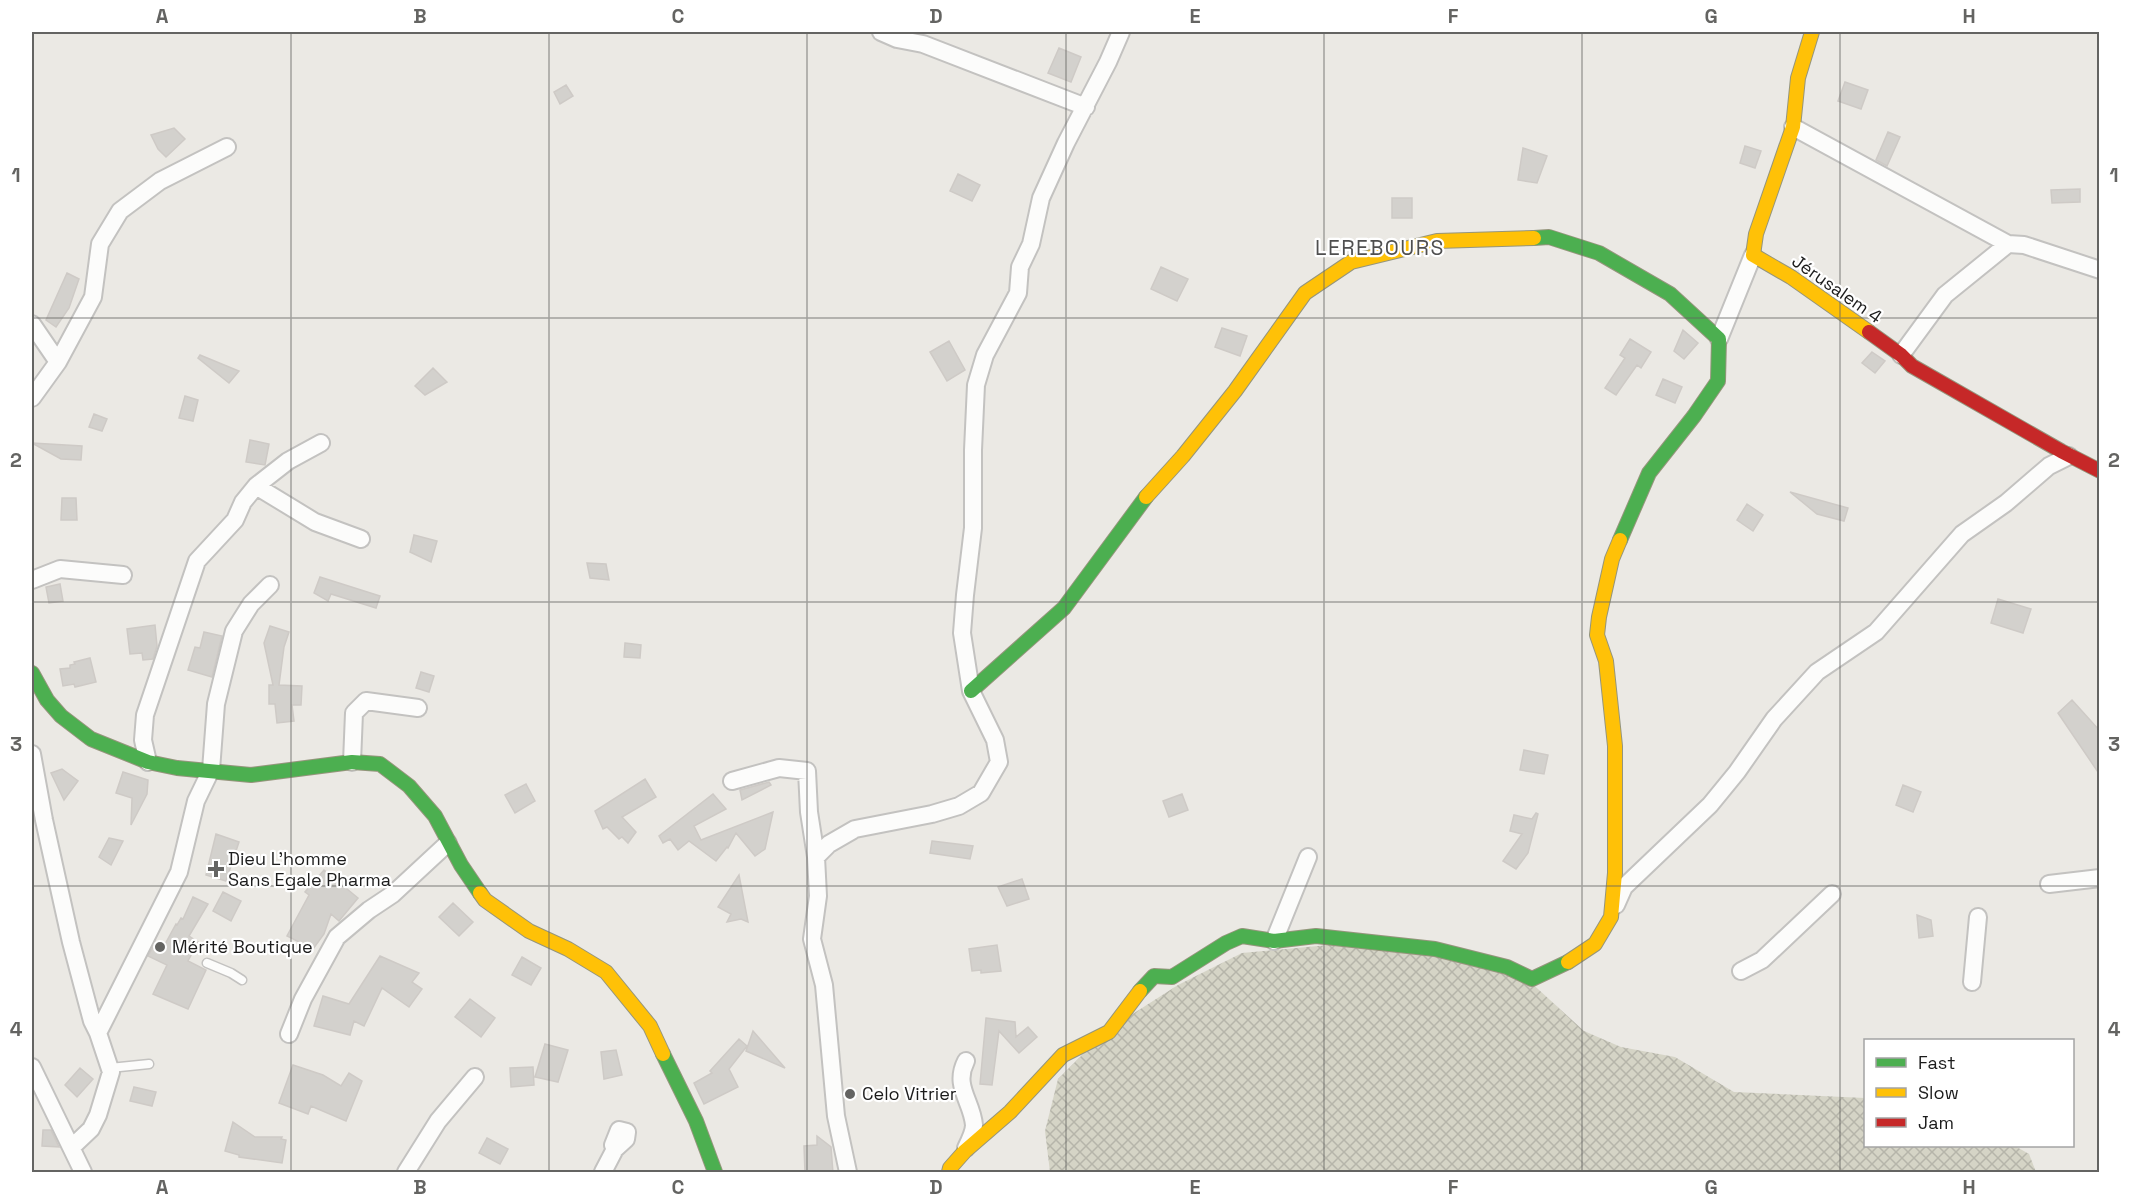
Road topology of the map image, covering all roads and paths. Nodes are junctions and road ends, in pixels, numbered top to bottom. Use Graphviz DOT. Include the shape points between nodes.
graph roads {
  1 [pos="881,32"];
  2 [pos="1121,32"];
  3 [pos="1812,32"];
  4 [pos="1086,107"];
  5 [pos="1794,127"];
  6 [pos="226,147"];
  7 [pos="2008,244"];
  8 [pos="1753,255"];
  9 [pos="2100,270"];
  10 [pos="32,324"];
  11 [pos="1719,339"];
  12 [pos="1901,354"];
  13 [pos="58,362"];
  14 [pos="32,398"];
  15 [pos="321,443"];
  16 [pos="2069,456"];
  17 [pos="2100,471"];
  18 [pos="256,486"];
  19 [pos="362,539"];
  20 [pos="123,575"];
  21 [pos="32,580"];
  22 [pos="270,585"];
  23 [pos="32,673"];
  24 [pos="971,691"];
  25 [pos="418,708"];
  26 [pos="32,754"];
  27 [pos="148,762"];
  28 [pos="352,762"];
  29 [pos="211,770"];
  30 [pos="732,781"];
  31 [pos="448,843"];
  32 [pos="816,856"];
  33 [pos="1308,856"];
  34 [pos="2100,878"];
  35 [pos="2049,884"];
  36 [pos="1832,894"];
  37 [pos="1611,917"];
  38 [pos="1978,917"];
  39 [pos="1274,941"];
  40 [pos="207,963"];
  41 [pos="1741,971"];
  42 [pos="242,980"];
  43 [pos="1972,982"];
  44 [pos="98,1033"];
  45 [pos="289,1034"];
  46 [pos="966,1061"];
  47 [pos="149,1064"];
  48 [pos="32,1067"];
  49 [pos="110,1068"];
  50 [pos="475,1077"];
  51 [pos="613,1145"];
  52 [pos="72,1148"];
  53 [pos="965,1152"];
  54 [pos="947,1171"];
  55 [pos="83,1173"];
  56 [pos="406,1173"];
  57 [pos="603,1173"];
  58 [pos="715,1173"];
  59 [pos="848,1173"];
  1 -- 4 [label="street" via="923,44"];
  2 -- 4 [label="street"];
  3 -- 5 [label="street" via="1798,78"];
  4 -- 24 [label="street" via="1041,198 1020,267 1018,293 985,355 976,385 974,528 962,633"];
  5 -- 7 [label="street"];
  5 -- 8 [label="street" via="1756,234"];
  6 -- 13 [label="street" via="160,181 120,211 100,244 93,297"];
  7 -- 9 [label="street" via="2024,245"];
  7 -- 12 [label="street" via="1945,295"];
  8 -- 11 [label="street"];
  8 -- 12 [label="street, Jérusalem 4"];
  10 -- 13 [label="street"];
  11 -- 24 [label="street" via="1670,294 1599,254 1549,237 1437,241 1351,262 1305,293 1235,391 1148,494 1064,608"];
  11 -- 37 [label="street" via="1718,381 1649,473 1612,560 1599,616 1597,635 1606,661 1615,746"];
  12 -- 16 [label="street, Jérusalem 4" via="1912,366"];
  13 -- 14 [label="street"];
  15 -- 18 [label="street" via="288,461"];
  16 -- 17 [label="street, Jérusalem 4"];
  16 -- 37 [label="street" via="2049,466 2007,503 1962,534 1876,632 1810,679 1774,719 1710,805 1624,887"];
  18 -- 19 [label="street" via="315,522"];
  18 -- 27 [label="street" via="235,520 197,561 145,715 143,740"];
  20 -- 21 [label="street" via="60,569"];
  22 -- 29 [label="street" via="251,604 234,631 216,704"];
  23 -- 27 [label="street" via="61,716 91,739"];
  24 -- 32 [label="street" via="995,740 999,762 981,793 959,806 932,814 855,829"];
  25 -- 28 [label="street" via="366,701 354,714"];
  26 -- 44 [label="street" via="71,942"];
  27 -- 29 [label="street"];
  28 -- 29 [label="street" via="251,775"];
  28 -- 31 [label="street" via="380,764 410,786 435,816"];
  29 -- 44 [label="street" via="196,801 179,872"];
  30 -- 32 [label="street" via="779,768 807,771"];
  31 -- 45 [label="street" via="393,894 337,937"];
  31 -- 58 [label="street" via="485,900 529,932 606,972 650,1026 696,1121"];
  32 -- 59 [label="street" via="818,896 812,939 824,985 836,1116"];
  33 -- 39 [label="street"];
  34 -- 35 [label="street"];
  36 -- 41 [label="street" via="1762,960"];
  37 -- 39 [label="street" via="1594,944 1570,961 1532,979 1507,966 1435,949 1316,936"];
  38 -- 43 [label="street"];
  39 -- 53 [label="street" via="1242,936 1172,977 1154,976 1109,1032 1063,1054 1010,1112"];
  40 -- 42 [label="lane"];
  44 -- 49 [label="street"];
  46 -- 53 [label="street" via="960,1072 974,1127"];
  47 -- 49 [label="lane"];
  48 -- 52 [label="street"];
  49 -- 52 [label="street" via="98,1115"];
  50 -- 56 [label="street" via="438,1121"];
  51 -- 57 [label="street" via="619,1130 627,1131 626,1139 615,1149"];
  52 -- 55 [label="street"];
  53 -- 54 [label="street"];
}
